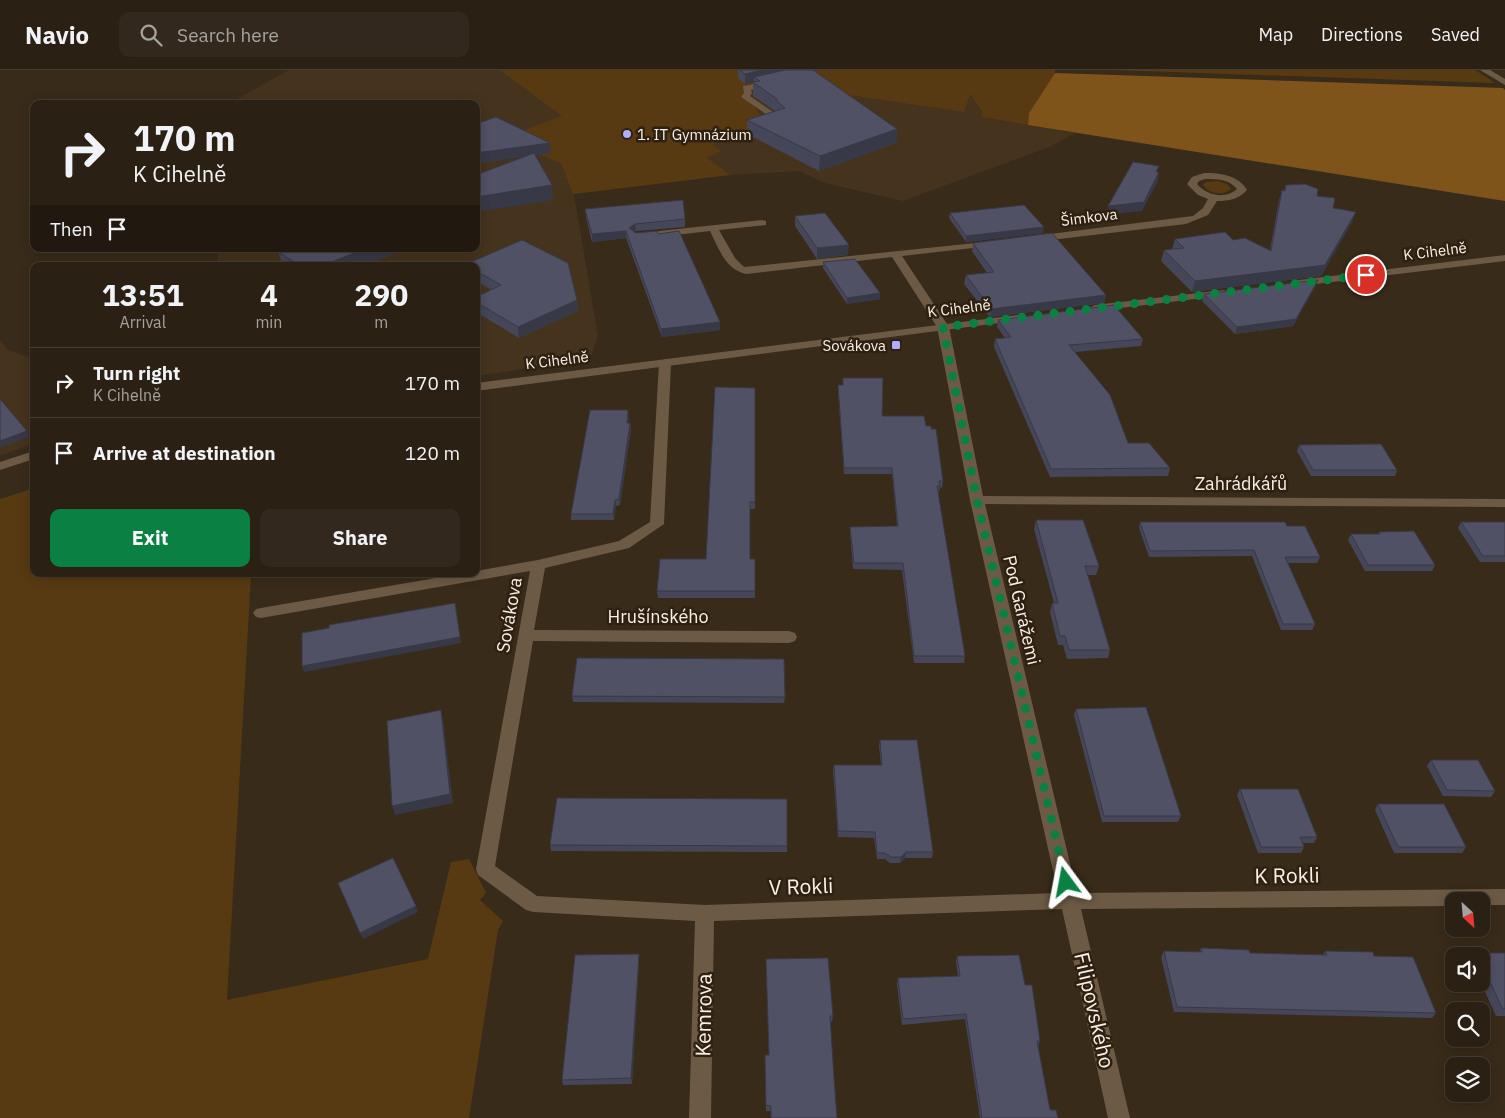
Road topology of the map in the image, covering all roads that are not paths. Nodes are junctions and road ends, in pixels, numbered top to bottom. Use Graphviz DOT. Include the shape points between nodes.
graph roads {
  1 [pos="1484,70"];
  2 [pos="783,81"];
  3 [pos="1505,83"];
  4 [pos="773,116"];
  5 [pos="1214,197"];
  6 [pos="762,223"];
  7 [pos="713,228"];
  8 [pos="645,235"];
  9 [pos="1021,240"];
  10 [pos="1002,242"];
  11 [pos="895,254"];
  12 [pos="1505,258"];
  13 [pos="1287,285"];
  14 [pos="1237,291"];
  15 [pos="1079,310"];
  16 [pos="1029,316"];
  17 [pos="943,327"];
  18 [pos="665,363"];
  19 [pos="480,386"];
  20 [pos="30,456"];
  21 [pos="0,466"];
  22 [pos="977,500"];
  23 [pos="1505,503"];
  24 [pos="538,565"];
  25 [pos="480,575"];
  26 [pos="468,577"];
  27 [pos="260,613"];
  28 [pos="526,635"];
  29 [pos="789,637"];
  30 [pos="1505,897"];
  31 [pos="1070,901"];
  32 [pos="533,904"];
  33 [pos="705,913"];
  34 [pos="700,1118"];
  35 [pos="1119,1118"];
  1 -- 3 [label="street"];
  2 -- 4 [label="street" via="746,88 748,93 745,97"];
  5 -- 9 [label="street, Šimkova" via="1204,215 1186,221"];
  6 -- 7 [label="street"];
  7 -- 8 [label="street"];
  7 -- 11 [label="street" via="734,265 741,270"];
  10 -- 11 [label="street"];
  11 -- 17 [label="street"];
  12 -- 13 [label="street, K Cihelně"];
  14 -- 15 [label="street"];
  16 -- 17 [label="street, K Cihelně"];
  17 -- 18 [label="street, K Cihelně"];
  17 -- 22 [label="street, Pod Garážemi"];
  18 -- 19 [label="street, K Cihelně"];
  18 -- 24 [label="street, Sovákova" via="657,524 624,546"];
  20 -- 21 [label="street"];
  22 -- 23 [label="street, Zahrádkářů"];
  22 -- 31 [label="street, Pod Garážemi"];
  24 -- 25 [label="street"];
  24 -- 28 [label="street, Sovákova"];
  26 -- 27 [label="street"];
  28 -- 29 [label="street, Hrušínského"];
  28 -- 32 [label="street, Sovákova" via="486,868"];
  30 -- 31 [label="street, K Rokli"];
  31 -- 33 [label="street, V Rokli"];
  31 -- 35 [label="street, Filipovského"];
  32 -- 33 [label="street, V Rokli"];
  33 -- 34 [label="street, Kemrova"];
}
